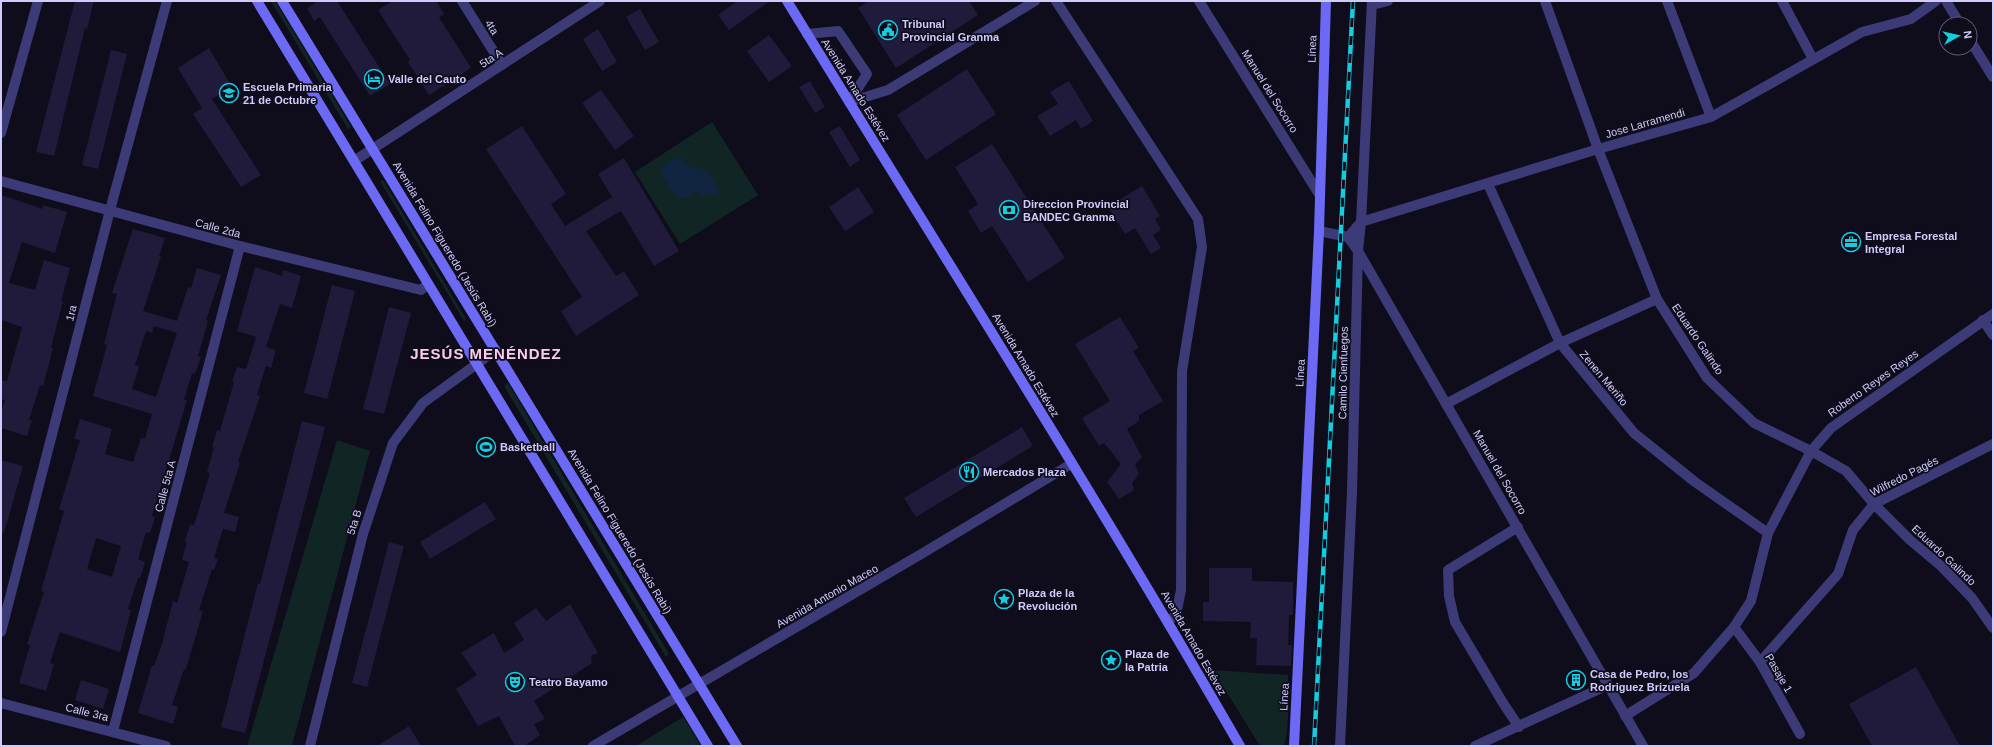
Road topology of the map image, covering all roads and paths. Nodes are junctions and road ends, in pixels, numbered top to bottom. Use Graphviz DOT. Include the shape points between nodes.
graph roads {
  1 [pos="38,1"];
  2 [pos="167,1"];
  3 [pos="257,1"];
  4 [pos="282,1"];
  5 [pos="462,1"];
  6 [pos="600,1"];
  7 [pos="787,1"];
  8 [pos="1034,1"];
  9 [pos="1056,1"];
  10 [pos="1199,1"];
  11 [pos="1326,1"];
  12 [pos="1388,1"];
  13 [pos="1545,1"];
  14 [pos="1667,1"];
  15 [pos="1782,1"];
  16 [pos="1936,1"];
  17 [pos="1946,1"];
  18 [pos="1372,3"];
  19 [pos="1955,16"];
  20 [pos="807,34"];
  21 [pos="1978,53"];
  22 [pos="1813,59"];
  23 [pos="502,65"];
  24 [pos="1993,77"];
  25 [pos="849,102"];
  26 [pos="1711,117"];
  27 [pos="1,133"];
  28 [pos="373,149"];
  29 [pos="1598,149"];
  30 [pos="354,161"];
  31 [pos="1,181"];
  32 [pos="1488,184"];
  33 [pos="1319,194"];
  34 [pos="110,210"];
  35 [pos="1361,222"];
  36 [pos="1319,231"];
  37 [pos="1348,237"];
  38 [pos="240,246"];
  39 [pos="1358,251"];
  40 [pos="428,284"];
  41 [pos="1657,299"];
  42 [pos="1993,314"];
  43 [pos="1984,320"];
  44 [pos="1993,335"];
  45 [pos="1560,343"];
  46 [pos="496,350"];
  47 [pos="476,363"];
  48 [pos="1446,404"];
  49 [pos="1993,444"];
  50 [pos="1811,451"];
  51 [pos="1072,464"];
  52 [pos="1874,504"];
  53 [pos="1518,527"];
  54 [pos="1768,533"];
  55 [pos="1168,621"];
  56 [pos="1734,627"];
  57 [pos="1993,628"];
  58 [pos="1,632"];
  59 [pos="1760,662"];
  60 [pos="699,684"];
  61 [pos="1608,685"];
  62 [pos="677,695"];
  63 [pos="1,703"];
  64 [pos="1625,716"];
  65 [pos="1519,727"];
  66 [pos="113,731"];
  67 [pos="1800,734"];
  68 [pos="150,744"];
  69 [pos="166,746"];
  70 [pos="310,746"];
  71 [pos="592,746"];
  72 [pos="708,746"];
  73 [pos="737,746"];
  74 [pos="1240,746"];
  75 [pos="1294,746"];
  76 [pos="1340,746"];
  77 [pos="1475,746"];
  78 [pos="1643,746"];
  1 -- 27 [label="street"];
  2 -- 34 [label="street, 1ra"];
  3 -- 30 [label="main road"];
  4 -- 28 [label="main road, Avenida Felino Figueredo (Jesús Rabí)"];
  5 -- 23 [label="street, 4ta"];
  6 -- 23 [label="street, 5ta A"];
  7 -- 20 [label="main road, Avenida Amado Estévez"];
  8 -- 25 [label="street" via="888,90"];
  9 -- 55 [label="street" via="1198,219 1202,247 1182,371 1181,590 1176,616"];
  10 -- 33 [label="street, Manuel del Socorro"];
  11 -- 33 [label="main road, Línea"];
  12 -- 18 [label="street"];
  13 -- 29 [label="street, Eduardo Galindo"];
  14 -- 26 [label="street"];
  15 -- 22 [label="street"];
  16 -- 22 [label="street, Jose Larramendi" via="1911,19 1862,32"];
  17 -- 19 [label="street"];
  18 -- 35 [label="street, Camilo Cienfuegos"];
  20 -- 25 [label="main road, Avenida Amado Estévez"];
  20 -- 25 [label="street" via="838,31 866,74"];
  21 -- 24 [label="street"];
  22 -- 26 [label="street, Jose Larramendi"];
  23 -- 28 [label="street, 5ta A"];
  25 -- 51 [label="main road, Avenida Amado Estévez"];
  26 -- 29 [label="street, Jose Larramendi"];
  28 -- 30 [label="street, 5ta A"];
  28 -- 46 [label="main road, Avenida Felino Figueredo (Jesús Rabí)"];
  29 -- 32 [label="street, Jose Larramendi"];
  29 -- 41 [label="street, Eduardo Galindo"];
  30 -- 40 [label="main road"];
  31 -- 34 [label="street, Calle 2da"];
  32 -- 35 [label="street, Jose Larramendi"];
  32 -- 45 [label="street, Zenen Meriño"];
  33 -- 36 [label="main road, Línea"];
  34 -- 38 [label="street, Calle 2da"];
  34 -- 58 [label="street, 1ra"];
  35 -- 37 [label="street"];
  35 -- 39 [label="street, Camilo Cienfuegos"];
  36 -- 37 [label="street"];
  36 -- 75 [label="main road, Línea"];
  37 -- 39 [label="street, Manuel del Socorro"];
  38 -- 40 [label="street, Calle 2da" via="420,290"];
  38 -- 66 [label="street, Calle 5ta A"];
  39 -- 48 [label="street, Manuel del Socorro"];
  39 -- 76 [label="street, Camilo Cienfuegos" via="1352,492"];
  40 -- 47 [label="main road"];
  41 -- 45 [label="street"];
  41 -- 50 [label="street, Eduardo Galindo" via="1707,378 1754,423"];
  42 -- 43 [label="street, Roberto Reyes Reyes"];
  43 -- 44 [label="street"];
  43 -- 50 [label="street, Roberto Reyes Reyes" via="1830,428"];
  45 -- 48 [label="street"];
  45 -- 54 [label="street, Zenen Meriño" via="1634,433 1695,482"];
  46 -- 47 [label="street, 5ta B"];
  46 -- 60 [label="main road, Avenida Felino Figueredo (Jesús Rabí)"];
  47 -- 62 [label="main road"];
  47 -- 70 [label="street, 5ta B" via="423,403 393,443 363,534"];
  48 -- 53 [label="street, Manuel del Socorro"];
  49 -- 52 [label="street, Wilfredo Pagés"];
  50 -- 52 [label="street, Eduardo Galindo" via="1846,471"];
  50 -- 54 [label="street, Roberto Reyes Reyes"];
  51 -- 55 [label="main road, Avenida Amado Estévez"];
  51 -- 60 [label="street, Avenida Antonio Maceo"];
  52 -- 57 [label="street, Eduardo Galindo" via="1972,598"];
  52 -- 59 [label="street, Wilfredo Pagés" via="1853,530 1838,574"];
  53 -- 61 [label="street, Manuel del Socorro"];
  53 -- 65 [label="street" via="1448,570 1449,596 1455,622"];
  54 -- 56 [label="street, Roberto Reyes Reyes" via="1751,600"];
  55 -- 74 [label="main road, Avenida Amado Estévez"];
  56 -- 59 [label="street, Pasaje 1"];
  56 -- 64 [label="street, Roberto Reyes Reyes" via="1694,673"];
  59 -- 67 [label="street, Pasaje 1"];
  60 -- 62 [label="street, Avenida Antonio Maceo"];
  60 -- 73 [label="main road, Avenida Felino Figueredo (Jesús Rabí)"];
  61 -- 64 [label="street, Manuel del Socorro"];
  61 -- 65 [label="street"];
  62 -- 71 [label="street, Avenida Antonio Maceo"];
  62 -- 72 [label="main road"];
  63 -- 66 [label="street, Calle 3ra"];
  64 -- 78 [label="street, Manuel del Socorro"];
  65 -- 77 [label="street"];
  66 -- 68 [label="street, Calle 3ra"];
  68 -- 69 [label="street, Calle 3ra"];
}
